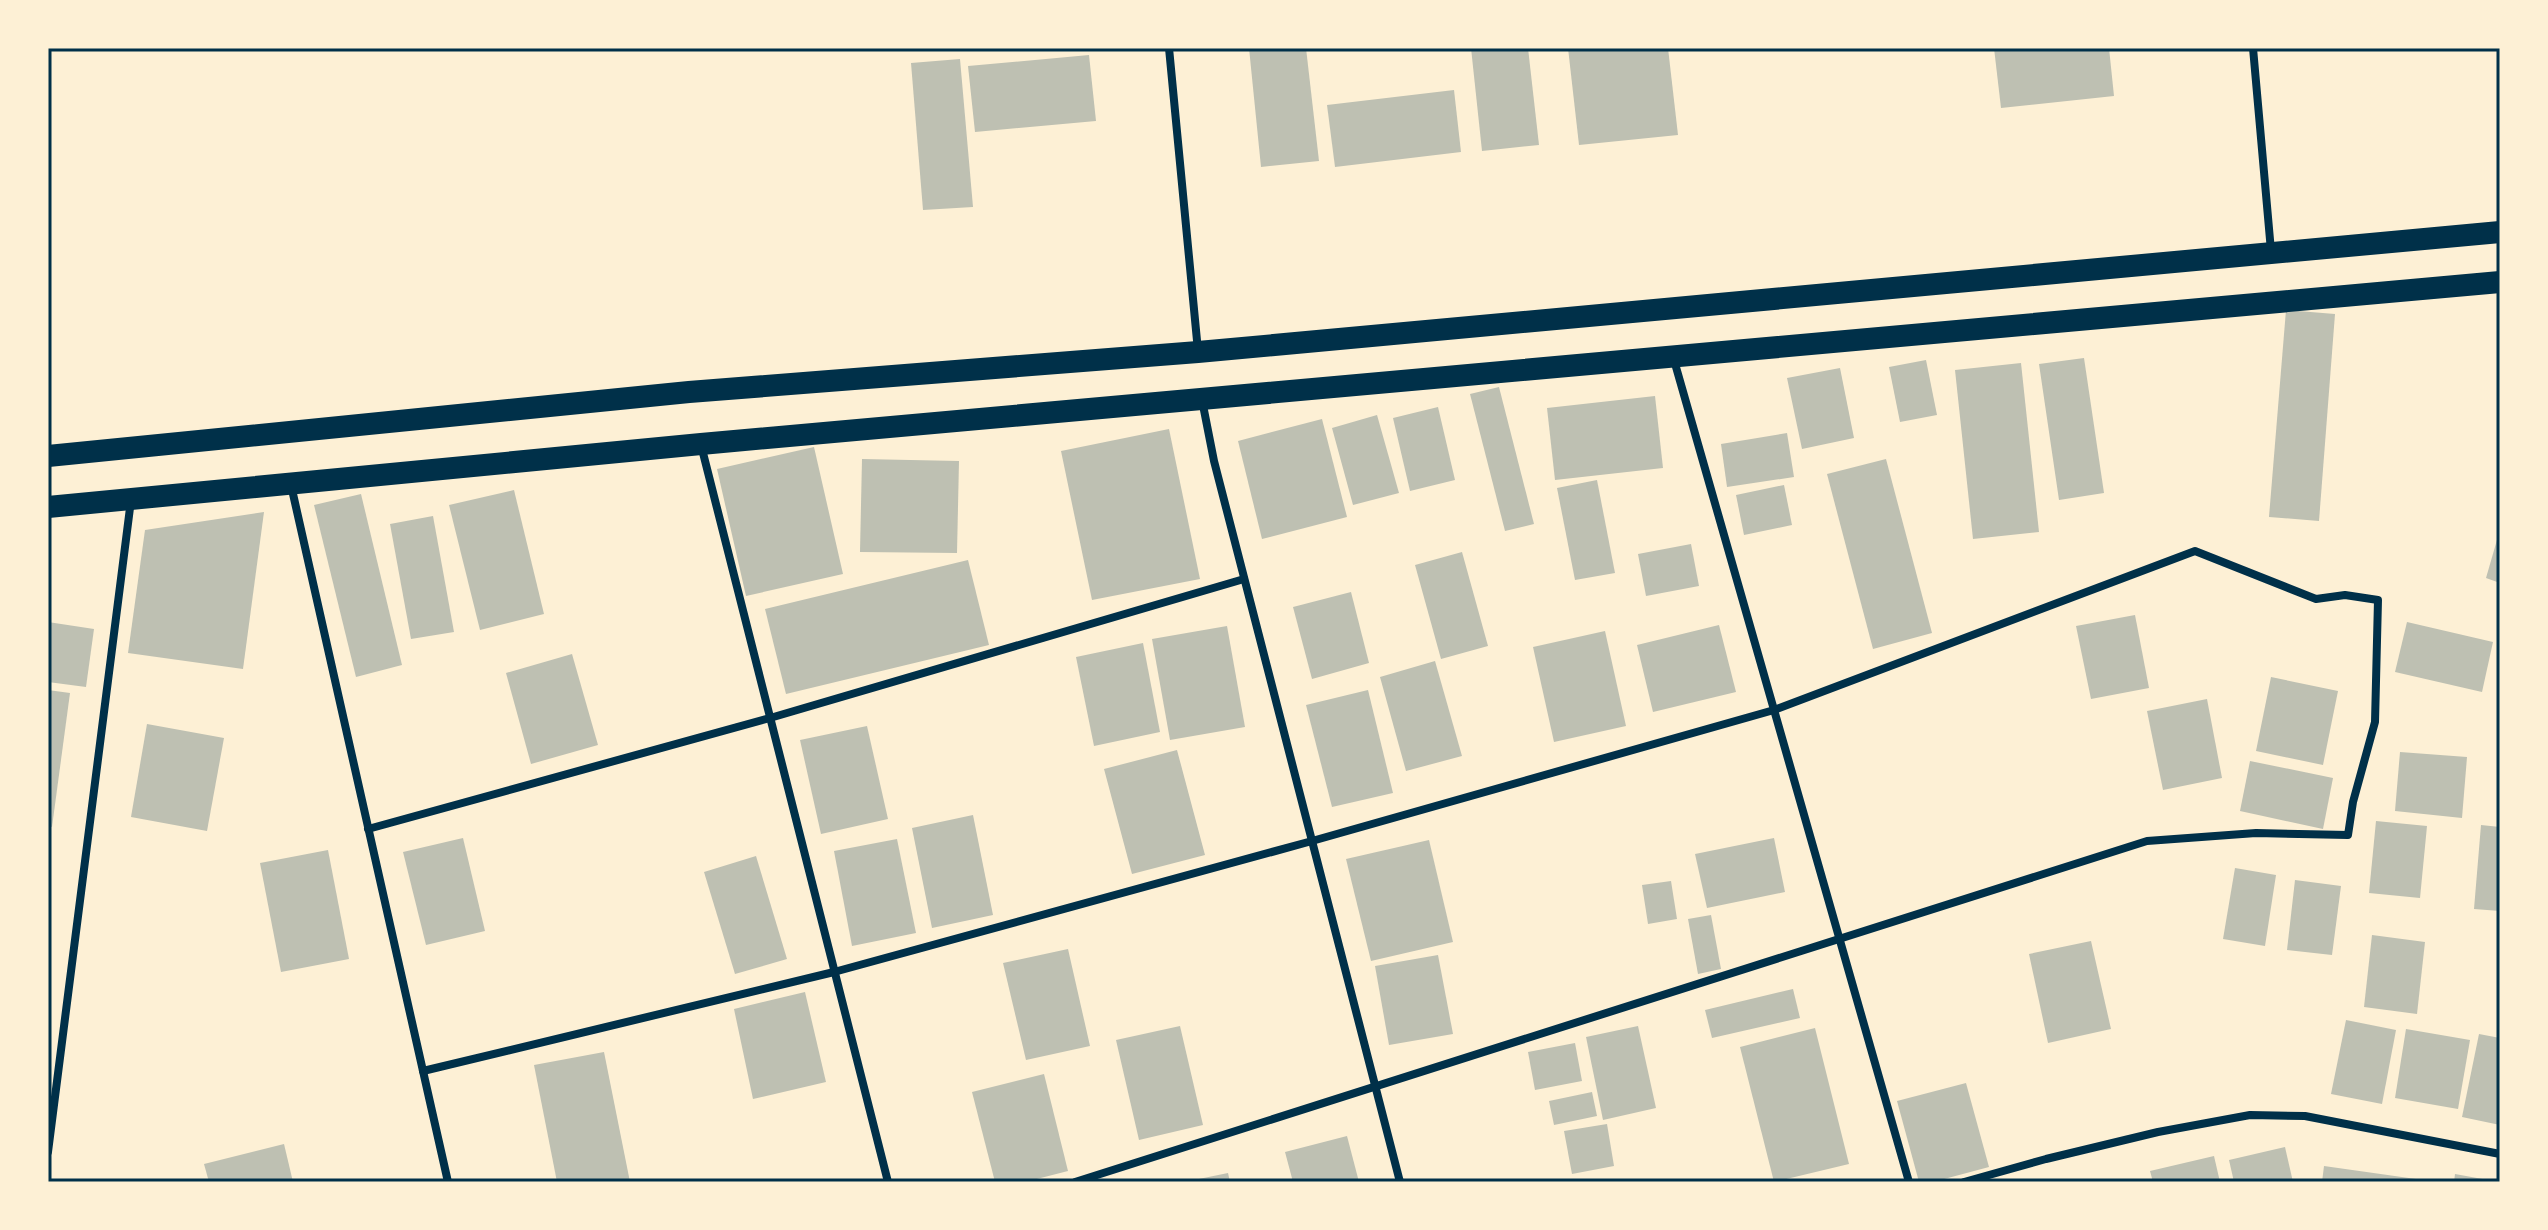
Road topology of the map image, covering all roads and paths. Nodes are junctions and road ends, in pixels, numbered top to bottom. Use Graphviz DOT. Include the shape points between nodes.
graph roads {
  1 [pos="1169,48"];
  2 [pos="2253,48"];
  3 [pos="2500,232"];
  4 [pos="2271,251"];
  5 [pos="2500,282"];
  6 [pos="1198,352"];
  7 [pos="1672,355"];
  8 [pos="1202,398"];
  9 [pos="701,444"];
  10 [pos="48,456"];
  11 [pos="291,484"];
  12 [pos="131,499"];
  13 [pos="48,507"];
  14 [pos="1244,579"];
  15 [pos="1774,710"];
  16 [pos="770,718"];
  17 [pos="368,829"];
  18 [pos="1312,841"];
  19 [pos="1840,939"];
  20 [pos="834,972"];
  21 [pos="423,1071"];
  22 [pos="1376,1086"];
  23 [pos="48,1152"];
  24 [pos="2500,1154"];
  25 [pos="448,1182"];
  26 [pos="888,1182"];
  27 [pos="1075,1182"];
  28 [pos="1400,1182"];
  29 [pos="1909,1182"];
  30 [pos="1964,1182"];
  1 -- 6 [label="street"];
  2 -- 4 [label="street"];
  3 -- 4 [label="highway"];
  4 -- 6 [label="highway"];
  5 -- 7 [label="highway"];
  6 -- 10 [label="highway" via="689,392"];
  7 -- 8 [label="highway"];
  7 -- 15 [label="street"];
  8 -- 9 [label="highway"];
  8 -- 14 [label="street"];
  9 -- 11 [label="highway"];
  9 -- 16 [label="street"];
  11 -- 12 [label="highway"];
  11 -- 17 [label="street"];
  12 -- 13 [label="highway"];
  12 -- 23 [label="street"];
  14 -- 16 [label="street"];
  14 -- 18 [label="street"];
  15 -- 18 [label="street"];
  15 -- 19 [label="street"];
  15 -- 19 [label="street" via="2195,551 2316,599 2345,595 2378,600 2375,722 2348,835 2256,833 2147,841"];
  16 -- 17 [label="street"];
  16 -- 20 [label="street"];
  17 -- 21 [label="street"];
  18 -- 20 [label="street"];
  18 -- 22 [label="street"];
  19 -- 22 [label="street"];
  19 -- 29 [label="street"];
  20 -- 21 [label="street"];
  20 -- 26 [label="street"];
  21 -- 25 [label="street"];
  22 -- 27 [label="street"];
  22 -- 28 [label="street"];
  24 -- 30 [label="street" via="2305,1116 2250,1115 2158,1132"];
}
